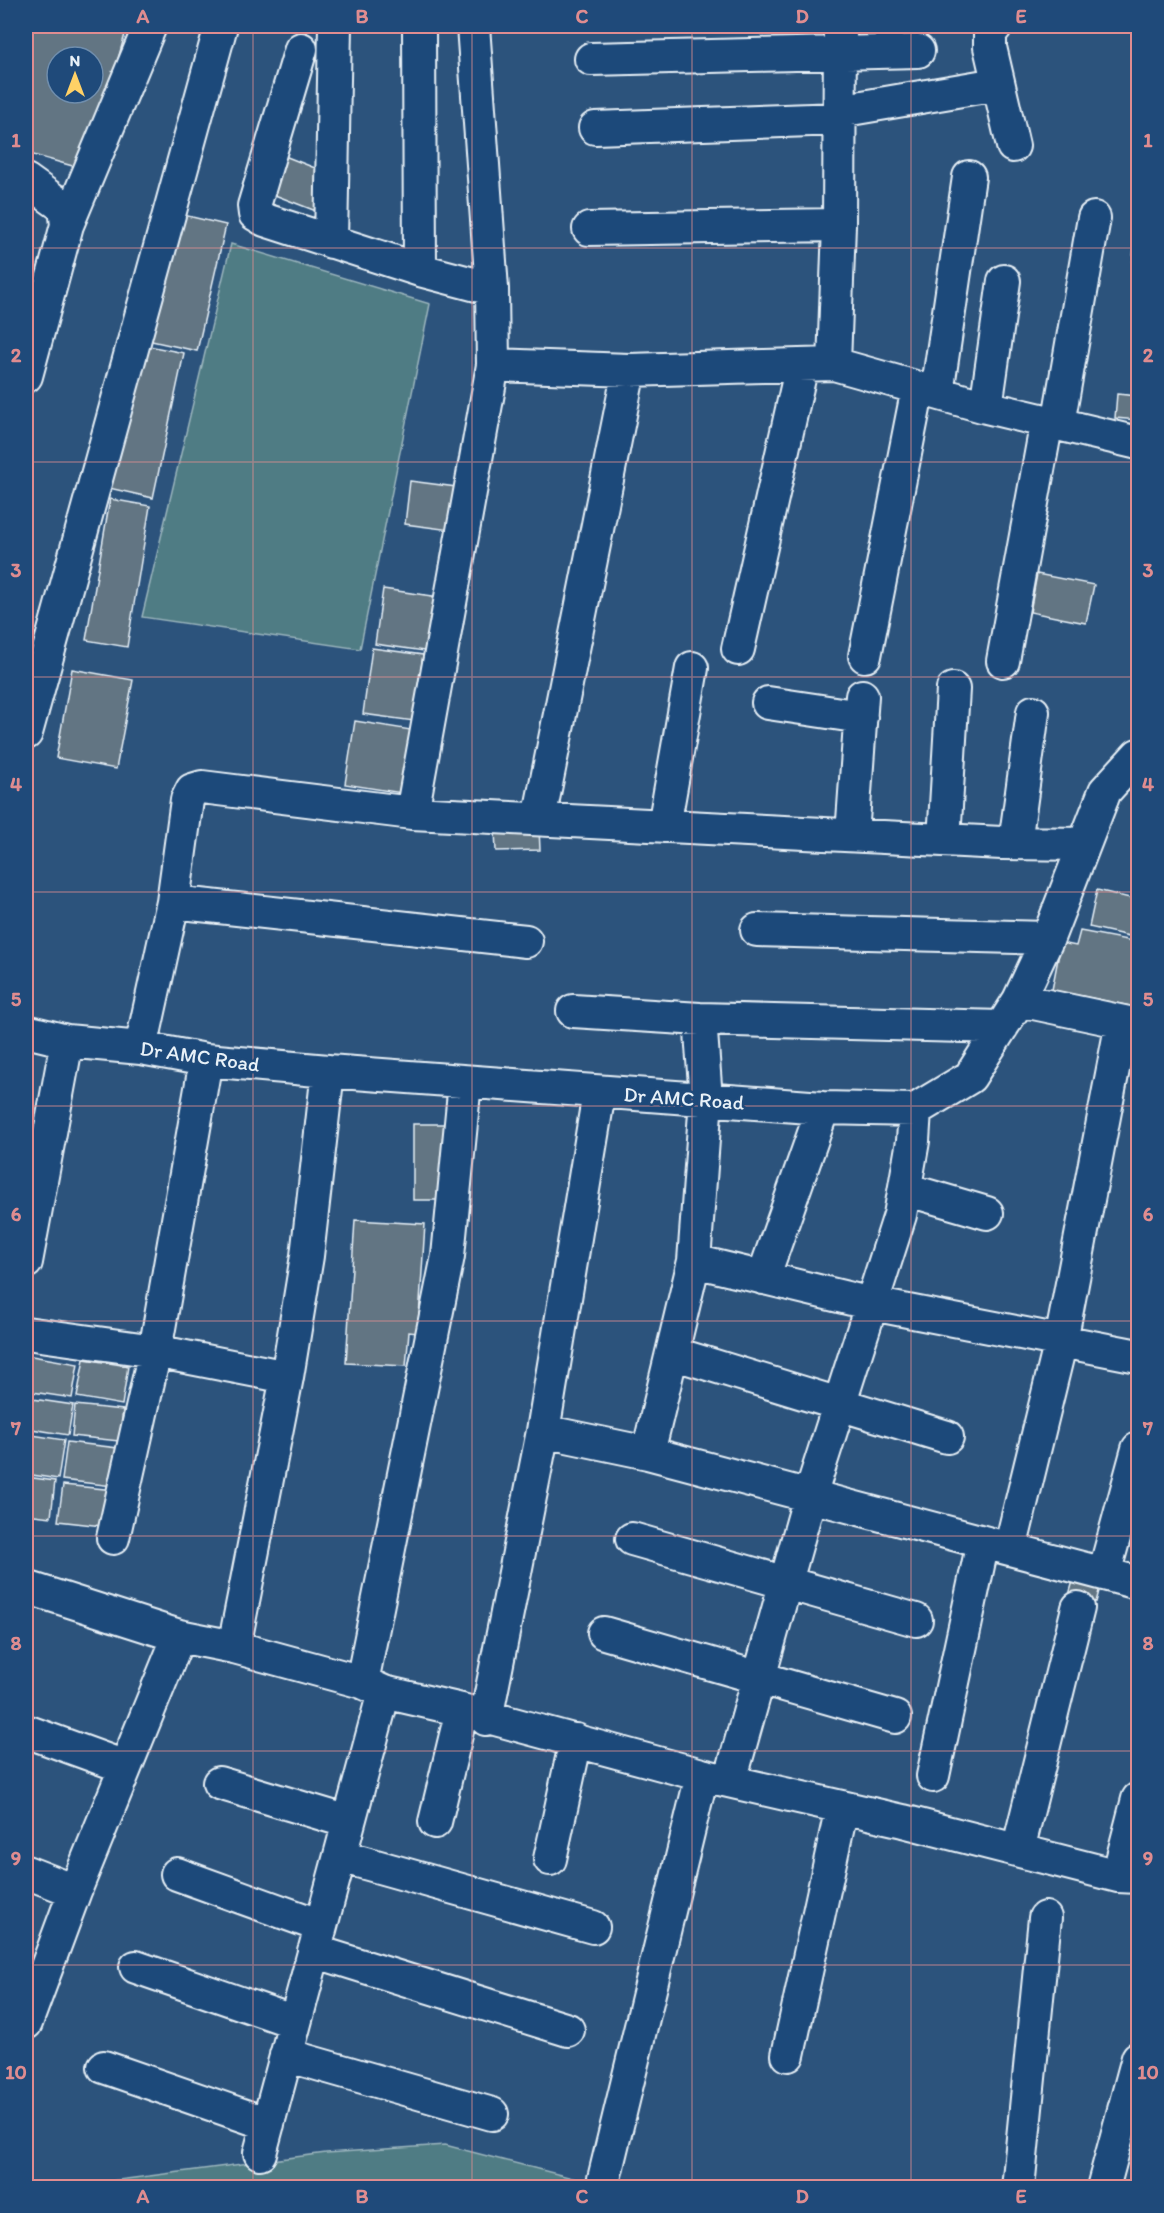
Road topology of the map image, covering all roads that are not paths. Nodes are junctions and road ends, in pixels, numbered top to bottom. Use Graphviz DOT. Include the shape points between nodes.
graph roads {
  1 [pos="150,26"];
  2 [pos="221,26"];
  3 [pos="335,26"];
  4 [pos="419,26"];
  5 [pos="473,26"];
  6 [pos="996,26"];
  7 [pos="839,40"];
  8 [pos="301,49"];
  9 [pos="918,51"];
  10 [pos="591,59"];
  11 [pos="997,84"];
  12 [pos="839,115"];
  13 [pos="596,128"];
  14 [pos="1013,146"];
  15 [pos="969,177"];
  16 [pos="26,180"];
  17 [pos="1095,218"];
  18 [pos="67,225"];
  19 [pos="839,225"];
  20 [pos="589,229"];
  21 [pos="331,242"];
  22 [pos="420,270"];
  23 [pos="1004,281"];
  24 [pos="492,289"];
  25 [pos="834,364"];
  26 [pos="492,365"];
  27 [pos="802,366"];
  28 [pos="629,370"];
  29 [pos="26,376"];
  30 [pos="928,390"];
  31 [pos="986,407"];
  32 [pos="1052,422"];
  33 [pos="1138,443"];
  34 [pos="738,648"];
  35 [pos="865,656"];
  36 [pos="1003,661"];
  37 [pos="692,668"];
  38 [pos="953,689"];
  39 [pos="768,703"];
  40 [pos="1033,712"];
  41 [pos="26,733"];
  42 [pos="1138,754"];
  43 [pos="412,813"];
  44 [pos="539,819"];
  45 [pos="664,826"];
  46 [pos="852,835"];
  47 [pos="944,840"];
  48 [pos="1015,843"];
  49 [pos="1084,844"];
  50 [pos="173,902"];
  51 [pos="757,930"];
  52 [pos="1048,938"];
  53 [pos="526,941"];
  54 [pos="1019,1000"];
  55 [pos="573,1011"];
  56 [pos="700,1019"];
  57 [pos="1130,1024"];
  58 [pos="1002,1027"];
  59 [pos="26,1030"];
  60 [pos="67,1041"];
  61 [pos="141,1048"];
  62 [pos="206,1060"];
  63 [pos="328,1071"];
  64 [pos="465,1082"];
  65 [pos="599,1093"];
  66 [pos="706,1099"];
  67 [pos="823,1108"];
  68 [pos="915,1110"];
  69 [pos="905,1189"];
  70 [pos="987,1213"];
  71 [pos="694,1261"];
  72 [pos="26,1262"];
  73 [pos="763,1278"];
  74 [pos="872,1304"];
  75 [pos="26,1333"];
  76 [pos="1061,1341"];
  77 [pos="155,1351"];
  78 [pos="672,1353"];
  79 [pos="1138,1356"];
  80 [pos="287,1377"];
  81 [pos="840,1403"];
  82 [pos="543,1431"];
  83 [pos="947,1437"];
  84 [pos="1138,1449"];
  85 [pos="648,1453"];
  86 [pos="810,1496"];
  87 [pos="112,1538"];
  88 [pos="632,1539"];
  89 [pos="996,1545"];
  90 [pos="1104,1574"];
  91 [pos="786,1582"];
  92 [pos="1138,1583"];
  93 [pos="26,1587"];
  94 [pos="1078,1608"];
  95 [pos="916,1620"];
  96 [pos="603,1633"];
  97 [pos="179,1636"];
  98 [pos="234,1647"];
  99 [pos="760,1679"];
  100 [pos="373,1687"];
  101 [pos="474,1714"];
  102 [pos="895,1717"];
  103 [pos="26,1731"];
  104 [pos="576,1740"];
  105 [pos="125,1767"];
  106 [pos="933,1776"];
  107 [pos="716,1778"];
  108 [pos="219,1784"];
  109 [pos="1138,1799"];
  110 [pos="842,1807"];
  111 [pos="349,1822"];
  112 [pos="435,1822"];
  113 [pos="1018,1850"];
  114 [pos="340,1856"];
  115 [pos="550,1859"];
  116 [pos="26,1872"];
  117 [pos="177,1874"];
  118 [pos="1128,1876"];
  119 [pos="75,1891"];
  120 [pos="1045,1918"];
  121 [pos="593,1927"];
  122 [pos="318,1939"];
  123 [pos="136,1967"];
  124 [pos="27,2018"];
  125 [pos="295,2022"];
  126 [pos="568,2030"];
  127 [pos="286,2055"];
  128 [pos="788,2055"];
  129 [pos="1138,2058"];
  130 [pos="104,2067"];
  131 [pos="492,2114"];
  132 [pos="603,2183"];
  133 [pos="1018,2187"];
  134 [pos="1103,2187"];
  1 -- 18 [label="street"];
  2 -- 41 [label="street"];
  3 -- 21 [label="street"];
  4 -- 22 [label="street"];
  5 -- 24 [label="street"];
  6 -- 11 [label="street" via="990,33 990,47"];
  7 -- 9 [label="street"];
  7 -- 10 [label="street"];
  7 -- 12 [label="street"];
  8 -- 21 [label="street" via="254,211 265,220"];
  11 -- 12 [label="street"];
  11 -- 14 [label="street"];
  12 -- 13 [label="street"];
  12 -- 19 [label="street"];
  15 -- 30 [label="street"];
  16 -- 18 [label="street" via="65,208"];
  17 -- 32 [label="street"];
  18 -- 29 [label="street"];
  19 -- 20 [label="street"];
  19 -- 25 [label="street"];
  21 -- 22 [label="street"];
  22 -- 24 [label="street"];
  23 -- 31 [label="street"];
  24 -- 26 [label="street"];
  25 -- 27 [label="street"];
  25 -- 30 [label="street"];
  26 -- 28 [label="street"];
  26 -- 43 [label="street"];
  27 -- 28 [label="street"];
  27 -- 34 [label="street"];
  28 -- 44 [label="street"];
  30 -- 31 [label="street"];
  30 -- 35 [label="street"];
  31 -- 32 [label="street"];
  32 -- 33 [label="street"];
  32 -- 36 [label="street"];
  37 -- 45 [label="street"];
  38 -- 47 [label="street"];
  39 -- 46 [label="street" via="861,707"];
  40 -- 48 [label="street"];
  42 -- 49 [label="street" via="1105,791"];
  43 -- 44 [label="street"];
  43 -- 50 [label="street" via="202,787 192,790 187,800"];
  44 -- 45 [label="street"];
  45 -- 46 [label="street"];
  46 -- 47 [label="street"];
  47 -- 48 [label="street"];
  48 -- 49 [label="street"];
  49 -- 52 [label="street"];
  50 -- 53 [label="street"];
  50 -- 61 [label="street"];
  51 -- 52 [label="street"];
  52 -- 54 [label="street"];
  54 -- 57 [label="street"];
  54 -- 58 [label="street"];
  55 -- 56 [label="street"];
  56 -- 58 [label="street"];
  56 -- 66 [label="street"];
  57 -- 76 [label="street"];
  58 -- 68 [label="street" via="970,1077"];
  59 -- 60 [label="street, Dr AMC Road"];
  60 -- 61 [label="street, Dr AMC Road"];
  60 -- 72 [label="street"];
  61 -- 62 [label="street, Dr AMC Road"];
  62 -- 63 [label="street, Dr AMC Road"];
  62 -- 77 [label="street"];
  63 -- 64 [label="street, Dr AMC Road"];
  63 -- 80 [label="street" via="307,1256"];
  64 -- 65 [label="street, Dr AMC Road"];
  64 -- 100 [label="street" via="448,1256"];
  65 -- 66 [label="street, Dr AMC Road"];
  65 -- 82 [label="street"];
  66 -- 67 [label="street, Dr AMC Road"];
  66 -- 71 [label="street"];
  67 -- 68 [label="street, Dr AMC Road"];
  67 -- 73 [label="street"];
  68 -- 69 [label="street"];
  69 -- 70 [label="street"];
  69 -- 74 [label="street"];
  71 -- 73 [label="street"];
  71 -- 78 [label="street"];
  73 -- 74 [label="street"];
  74 -- 76 [label="street"];
  74 -- 81 [label="street"];
  75 -- 77 [label="street"];
  76 -- 79 [label="street"];
  76 -- 89 [label="street"];
  77 -- 80 [label="street"];
  77 -- 87 [label="street"];
  78 -- 81 [label="street"];
  78 -- 85 [label="street"];
  80 -- 98 [label="street"];
  81 -- 83 [label="street"];
  81 -- 86 [label="street"];
  82 -- 85 [label="street"];
  82 -- 101 [label="street"];
  84 -- 90 [label="street"];
  85 -- 86 [label="street"];
  86 -- 89 [label="street"];
  86 -- 91 [label="street"];
  88 -- 91 [label="street"];
  89 -- 90 [label="street"];
  89 -- 106 [label="street"];
  90 -- 92 [label="street"];
  91 -- 95 [label="street"];
  91 -- 99 [label="street"];
  93 -- 97 [label="street"];
  94 -- 113 [label="street"];
  96 -- 99 [label="street"];
  97 -- 98 [label="street"];
  97 -- 105 [label="street"];
  98 -- 100 [label="street"];
  99 -- 102 [label="street"];
  99 -- 107 [label="street"];
  100 -- 101 [label="street"];
  100 -- 111 [label="street"];
  101 -- 104 [label="street"];
  101 -- 112 [label="street"];
  103 -- 105 [label="street"];
  104 -- 107 [label="street"];
  104 -- 115 [label="street"];
  105 -- 119 [label="street"];
  107 -- 110 [label="street"];
  107 -- 132 [label="street"];
  108 -- 111 [label="street"];
  109 -- 118 [label="street"];
  110 -- 113 [label="street"];
  110 -- 128 [label="street"];
  111 -- 114 [label="street"];
  113 -- 118 [label="street"];
  114 -- 121 [label="street"];
  114 -- 122 [label="street"];
  116 -- 119 [label="street"];
  117 -- 122 [label="street"];
  119 -- 124 [label="street"];
  120 -- 133 [label="street"];
  122 -- 125 [label="street"];
  122 -- 126 [label="street"];
  123 -- 125 [label="street"];
  125 -- 127 [label="street"];
  127 -- 130 [label="street" via="264,2139"];
  127 -- 131 [label="street"];
  129 -- 134 [label="street"];
}
